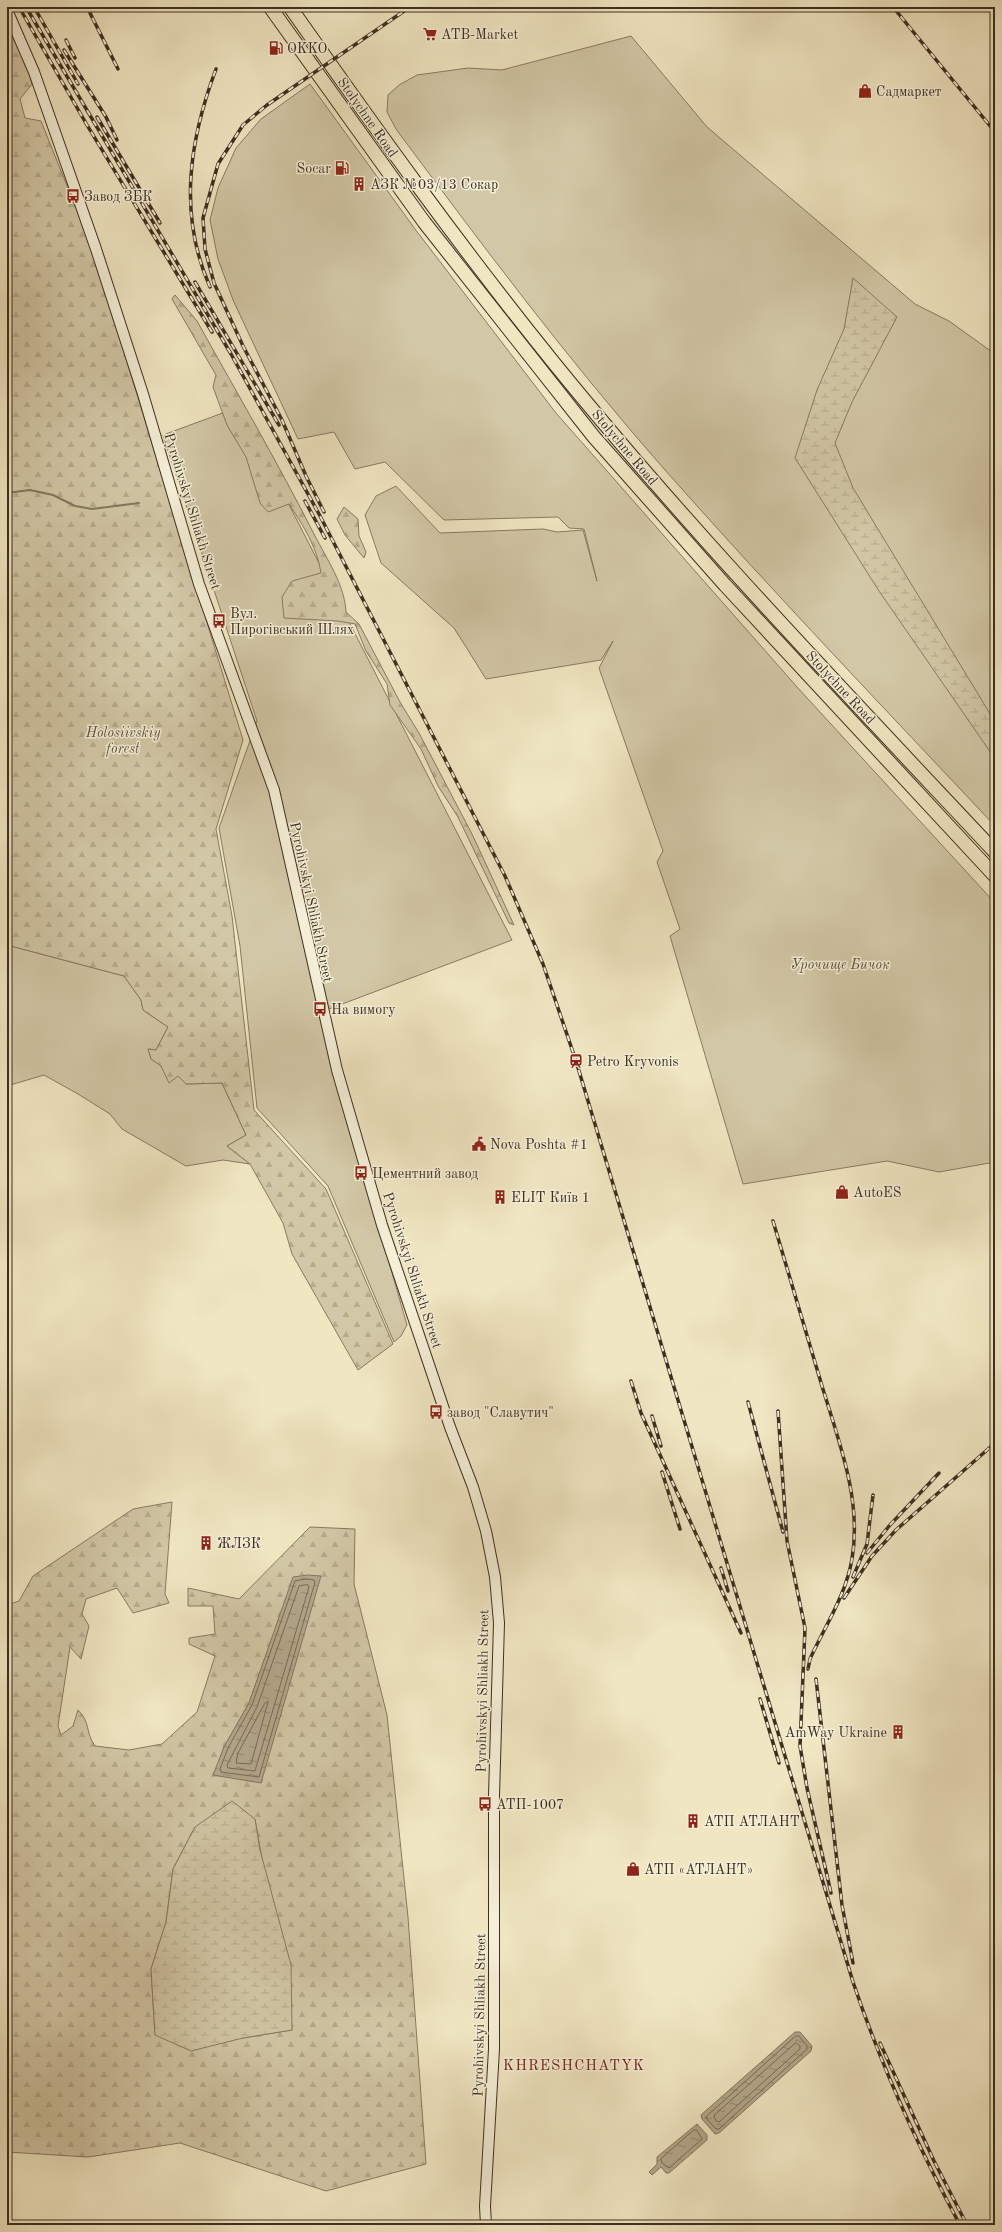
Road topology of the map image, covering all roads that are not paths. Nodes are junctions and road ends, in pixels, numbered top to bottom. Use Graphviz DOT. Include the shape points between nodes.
graph roads {
  1 [pos="270,7"];
  2 [pos="290,7"];
  3 [pos="7,10"];
  4 [pos="995,852"];
  5 [pos="995,876"];
  6 [pos="486,2225"];
  1 -- 5 [label="highway, Stolychne Road" via="424,222 594,437 725,585"];
  2 -- 4 [label="highway, Stolychne Road" via="433,207 559,369 738,576"];
  3 -- 6 [label="street, Pyrohivskyi Shliakh Street" via="34,72 96,249 143,394 199,584 274,790 337,1070 382,1225 486,1531 495,1577 499,1623 494,1796 494,2049"];
}
